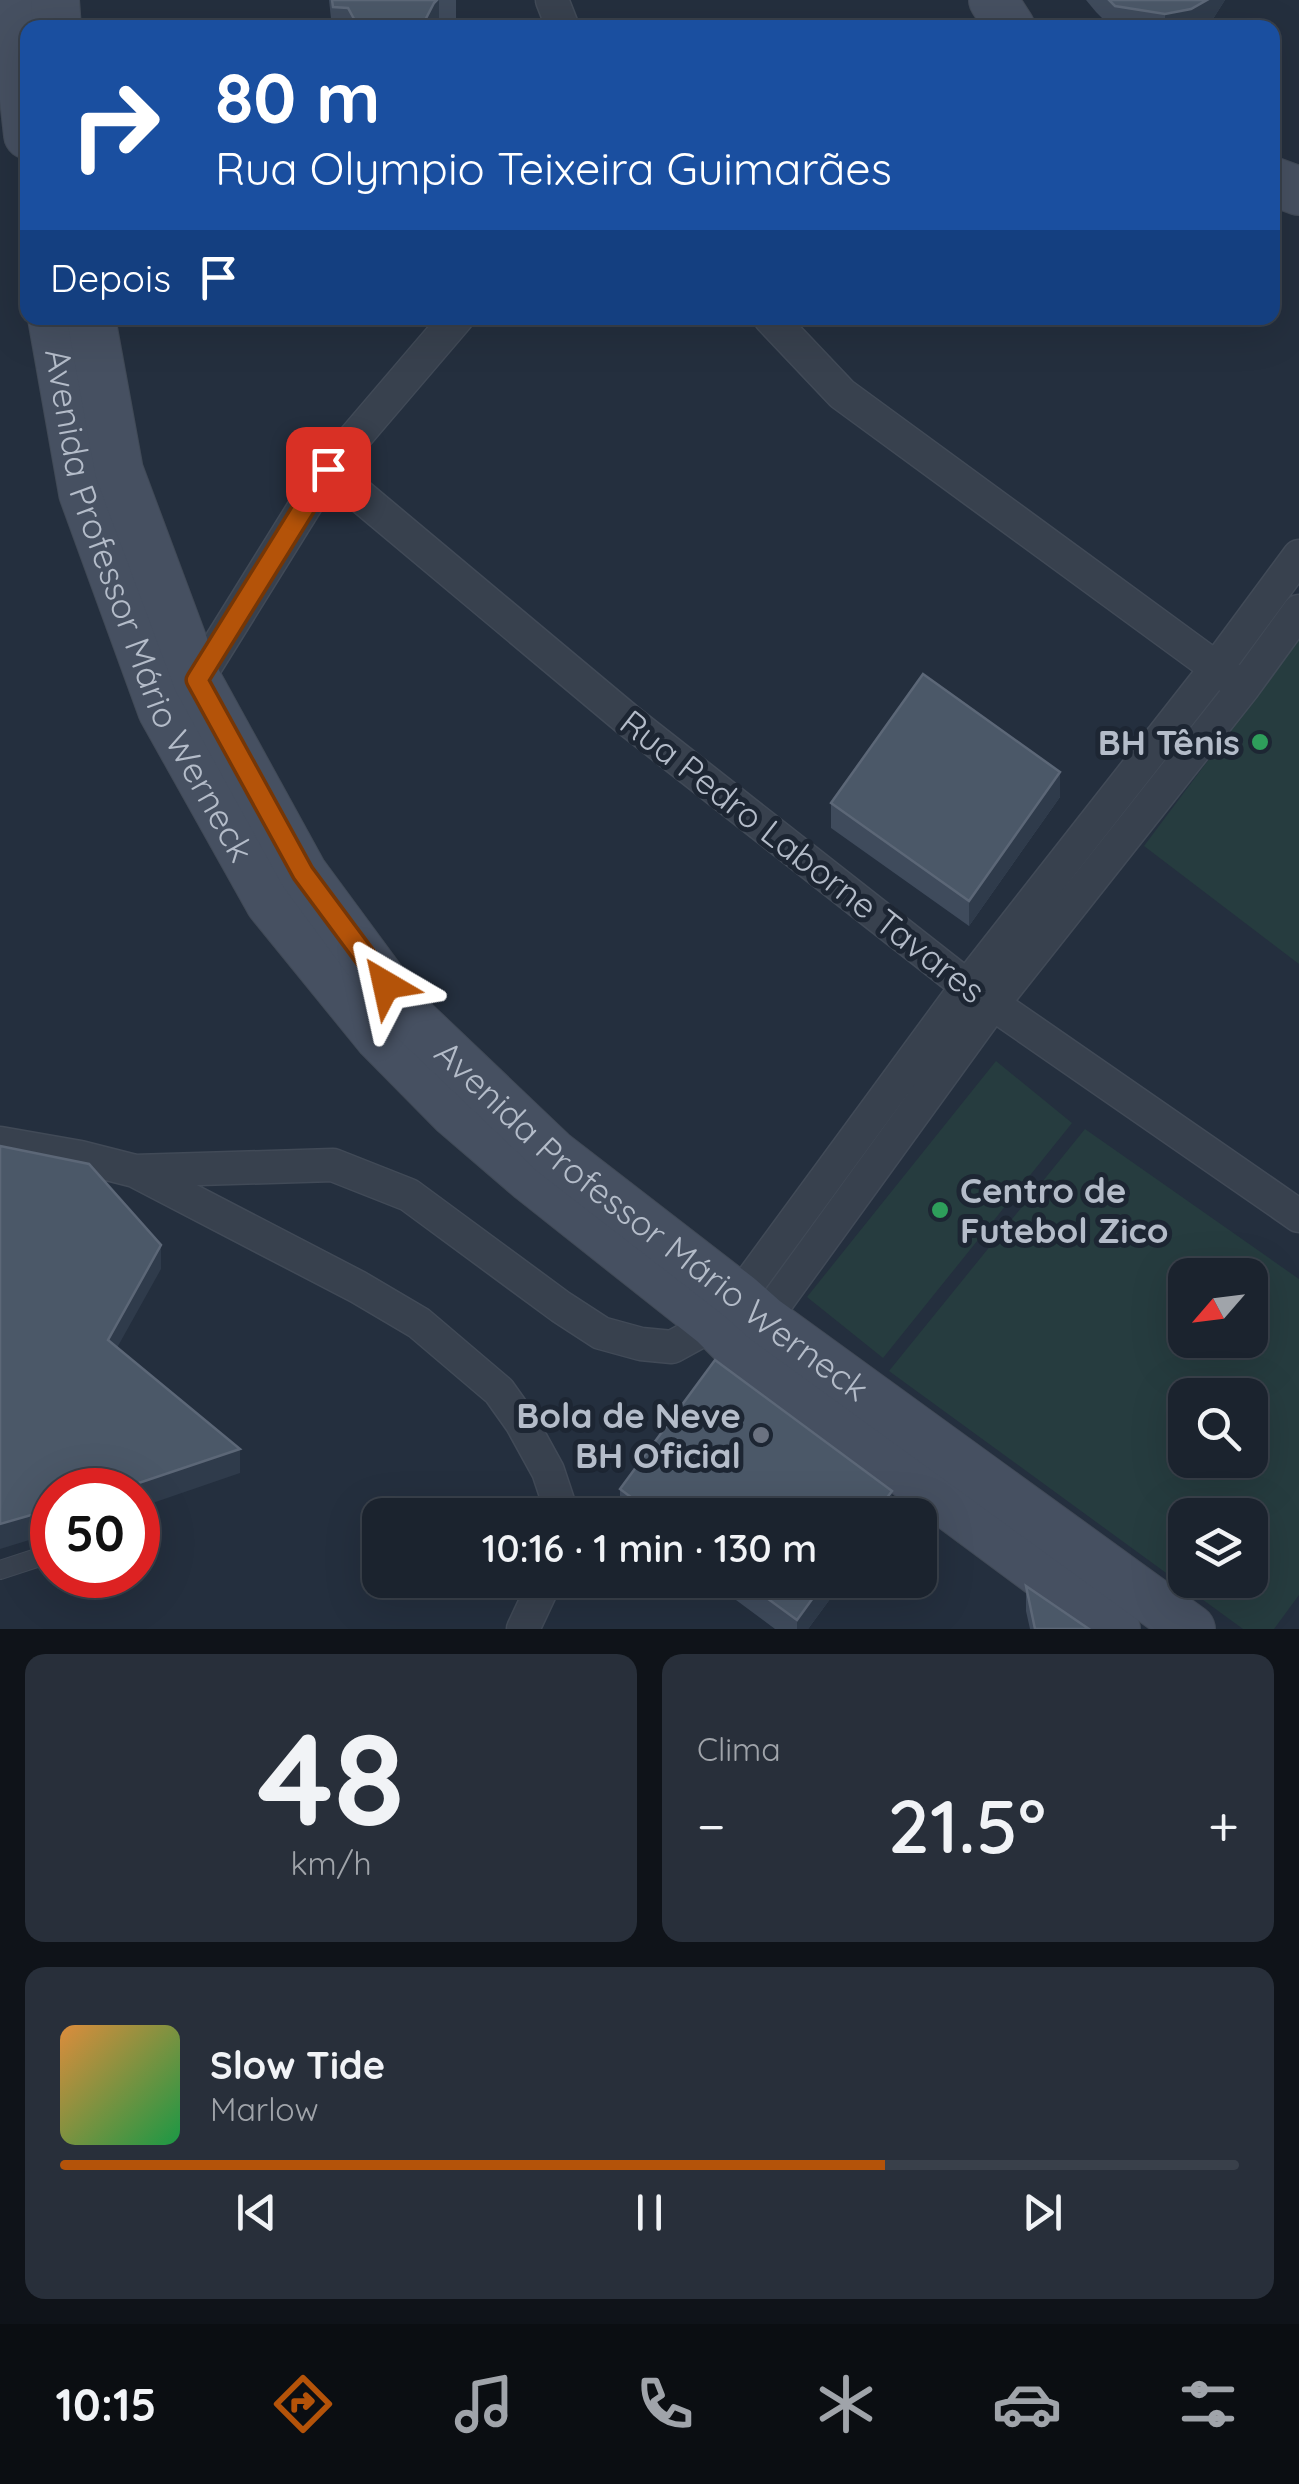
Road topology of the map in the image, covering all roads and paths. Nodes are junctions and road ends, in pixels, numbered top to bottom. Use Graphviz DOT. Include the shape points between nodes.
graph roads {
  1 [pos="0,0"];
  2 [pos="15,0"];
  3 [pos="20,52"];
  4 [pos="53,325"];
  5 [pos="93,325"];
  6 [pos="451,325"];
  7 [pos="777,325"];
  8 [pos="328,469"];
  9 [pos="1299,556"];
  10 [pos="1299,611"];
  11 [pos="1217,667"];
  12 [pos="1243,688"];
  13 [pos="180,695"];
  14 [pos="980,995"];
  15 [pos="0,1143"];
  16 [pos="135,1171"];
  17 [pos="1299,1216"];
  18 [pos="740,1323"];
  19 [pos="557,1498"];
  20 [pos="30,1560"];
  21 [pos="0,1570"];
  22 [pos="538,1598"];
  23 [pos="523,1629"];
  24 [pos="1116,1629"];
  25 [pos="1191,1629"];
  1 -- 2 [label="street"];
  2 -- 3 [label="main road"];
  4 -- 13 [label="main road, Avenida Professor Mário Werneck" via="83,493"];
  5 -- 13 [label="main road, Avenida Professor Mário Werneck" via="119,471"];
  6 -- 8 [label="street"];
  7 -- 11 [label="street" via="842,394"];
  8 -- 13 [label="street"];
  8 -- 14 [label="street, Rua Pedro Laborne Tavares" via="628,720"];
  9 -- 11 [label="street"];
  10 -- 12 [label="street"];
  11 -- 12 [label="street"];
  11 -- 14 [label="street"];
  12 -- 14 [label="street"];
  13 -- 18 [label="main road, Avenida Professor Mário Werneck" via="406,1013"];
  14 -- 17 [label="street, Rua Pedro Laborne Tavares"];
  14 -- 18 [label="street"];
  15 -- 16 [label="street"];
  16 -- 18 [label="street" via="333,1165 408,1195 602,1333 672,1347"];
  16 -- 19 [label="street" via="419,1323 499,1391"];
  18 -- 24 [label="main road, Avenida Professor Mário Werneck"];
  18 -- 25 [label="main road, Avenida Professor Mário Werneck"];
  20 -- 21 [label="lane"];
  22 -- 23 [label="street"];
}
